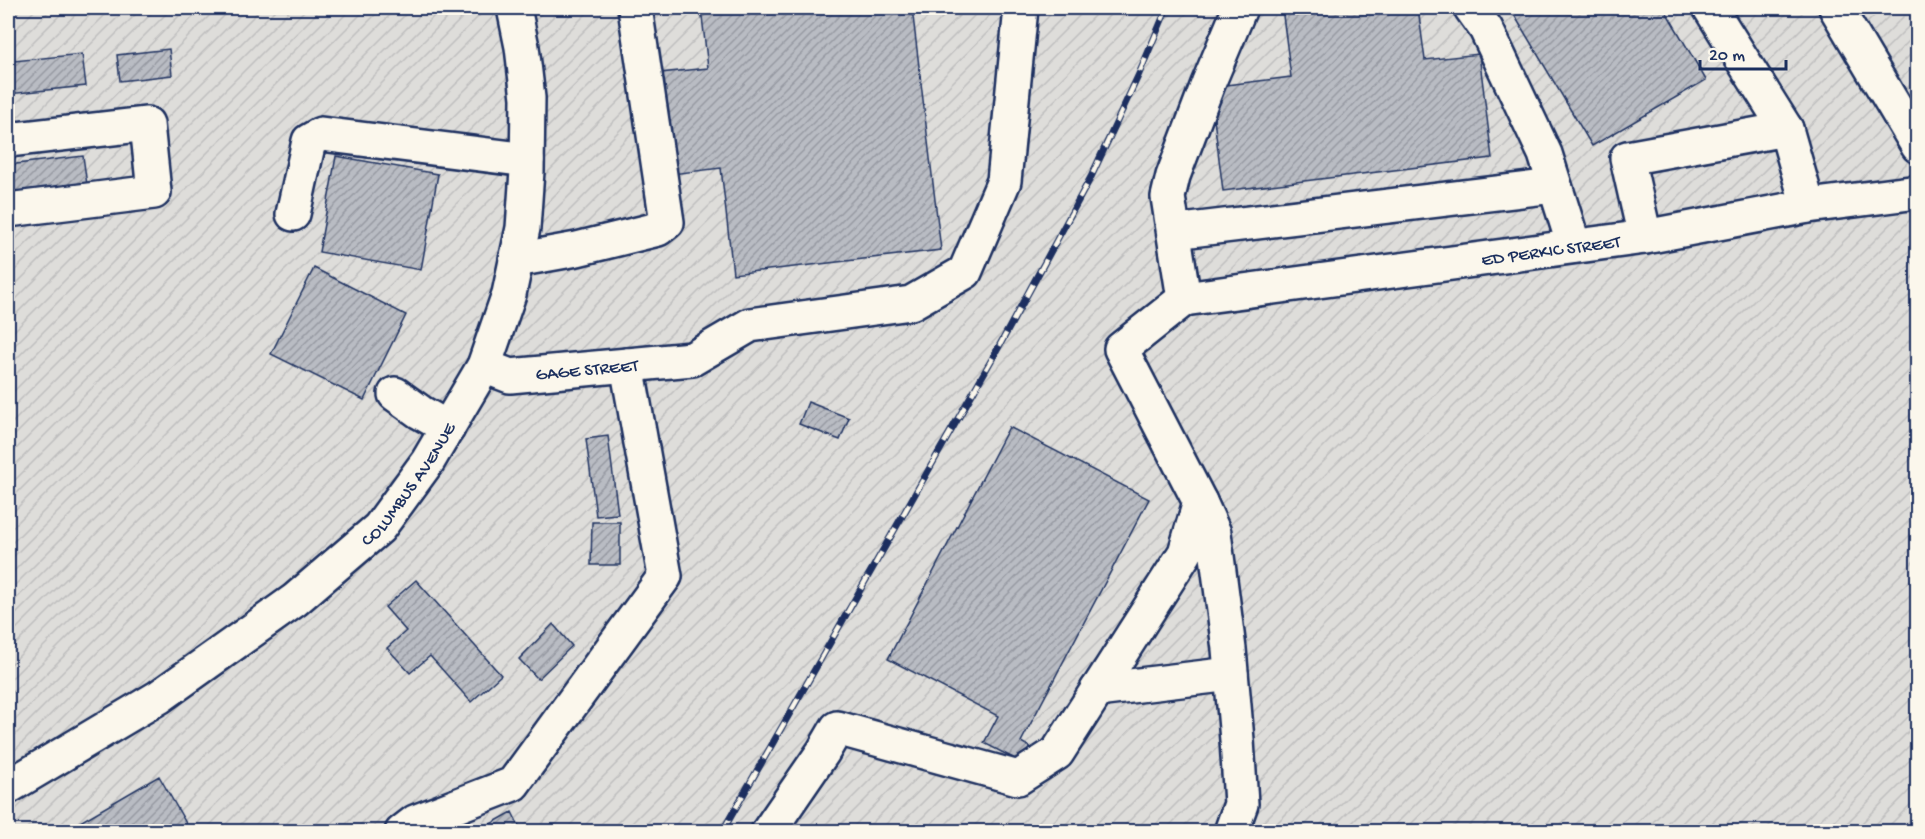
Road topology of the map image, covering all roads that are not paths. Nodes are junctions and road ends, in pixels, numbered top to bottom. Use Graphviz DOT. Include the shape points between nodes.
graph roads {
  1 [pos="514,8"];
  2 [pos="634,8"];
  3 [pos="1021,8"];
  4 [pos="1240,8"];
  5 [pos="1471,8"];
  6 [pos="1710,8"];
  7 [pos="1836,8"];
  8 [pos="1786,129"];
  9 [pos="8,140"];
  10 [pos="1917,146"];
  11 [pos="527,160"];
  12 [pos="1554,186"];
  13 [pos="1917,192"];
  14 [pos="1808,206"];
  15 [pos="8,210"];
  16 [pos="293,214"];
  17 [pos="1174,232"];
  18 [pos="1645,237"];
  19 [pos="1574,246"];
  20 [pos="516,260"];
  21 [pos="1184,299"];
  22 [pos="627,365"];
  23 [pos="484,366"];
  24 [pos="395,394"];
  25 [pos="448,428"];
  26 [pos="1200,502"];
  27 [pos="1231,674"];
  28 [pos="1097,690"];
  29 [pos="8,787"];
  30 [pos="402,831"];
  31 [pos="768,831"];
  32 [pos="1232,831"];
  1 -- 11 [label="street, COLUMBUS AVENUE" via="528,98"];
  2 -- 20 [label="street" via="667,222 658,229"];
  3 -- 22 [label="street, GAGE STREET" via="1004,181 965,272 911,303 750,326 692,359"];
  4 -- 17 [label="street" via="1173,176 1168,196"];
  5 -- 12 [label="street" via="1486,29 1540,144"];
  6 -- 8 [label="street"];
  7 -- 10 [label="street"];
  8 -- 14 [label="street"];
  8 -- 18 [label="street" via="1627,158"];
  9 -- 15 [label="street" via="147,124 154,192"];
  11 -- 16 [label="street" via="321,134 309,141"];
  11 -- 20 [label="street, COLUMBUS AVENUE" via="523,228"];
  12 -- 17 [label="street"];
  12 -- 19 [label="street"];
  13 -- 14 [label="street, ED PERKIC STREET"];
  14 -- 18 [label="street, ED PERKIC STREET"];
  17 -- 21 [label="street"];
  18 -- 19 [label="street, ED PERKIC STREET"];
  19 -- 21 [label="street, ED PERKIC STREET"];
  20 -- 23 [label="street, COLUMBUS AVENUE" via="509,294"];
  21 -- 26 [label="street" via="1121,349"];
  22 -- 23 [label="street, GAGE STREET" via="510,376"];
  22 -- 30 [label="street" via="665,576 513,784 415,822"];
  23 -- 25 [label="street, COLUMBUS AVENUE"];
  24 -- 25 [label="street"];
  25 -- 29 [label="street, COLUMBUS AVENUE" via="379,528 295,600 159,697"];
  26 -- 27 [label="street" via="1214,533"];
  26 -- 28 [label="street" via="1185,553"];
  27 -- 28 [label="street"];
  27 -- 32 [label="street" via="1241,804"];
  28 -- 31 [label="street" via="1057,753 1018,778 837,728"];
}
